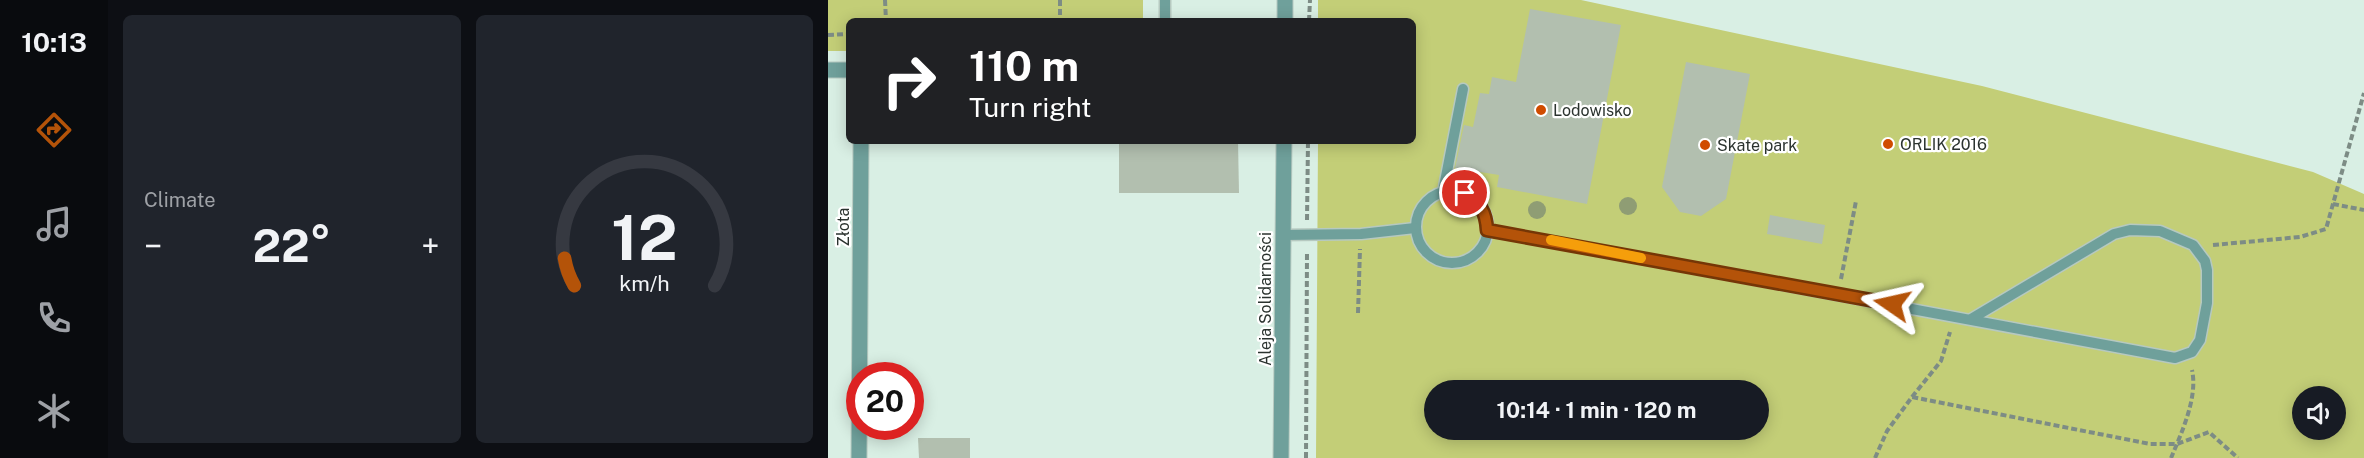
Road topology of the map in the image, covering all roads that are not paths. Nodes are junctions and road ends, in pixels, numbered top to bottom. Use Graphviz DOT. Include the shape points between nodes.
graph roads {
  1 [pos="1165,0"];
  2 [pos="1285,0"];
  3 [pos="1165,18"];
  4 [pos="1285,18"];
  5 [pos="828,70"];
  6 [pos="846,70"];
  7 [pos="1463,89"];
  8 [pos="861,144"];
  9 [pos="1284,144"];
  10 [pos="1443,192"];
  11 [pos="1415,228"];
  12 [pos="1487,230"];
  13 [pos="1283,235"];
  14 [pos="1971,319"];
  15 [pos="859,458"];
  16 [pos="1281,458"];
  1 -- 3 [label="lane"];
  2 -- 4 [label="street"];
  5 -- 6 [label="street"];
  7 -- 10 [label="lane"];
  8 -- 15 [label="street, Złota"];
  9 -- 13 [label="street, Aleja Solidarności"];
  10 -- 11 [label="lane" via="1425,202"];
  10 -- 12 [label="lane" via="1465,193 1475,199 1487,218"];
  11 -- 12 [label="lane" via="1424,250 1445,262 1468,259 1478,252"];
  11 -- 13 [label="lane" via="1360,234"];
  12 -- 14 [label="lane"];
  13 -- 16 [label="street, Aleja Solidarności"];
  14 -- 14 [label="lane" via="2122,232 2160,231 2189,242 2200,253 2207,270 2207,303 2200,340 2184,356 2165,357"];
}
